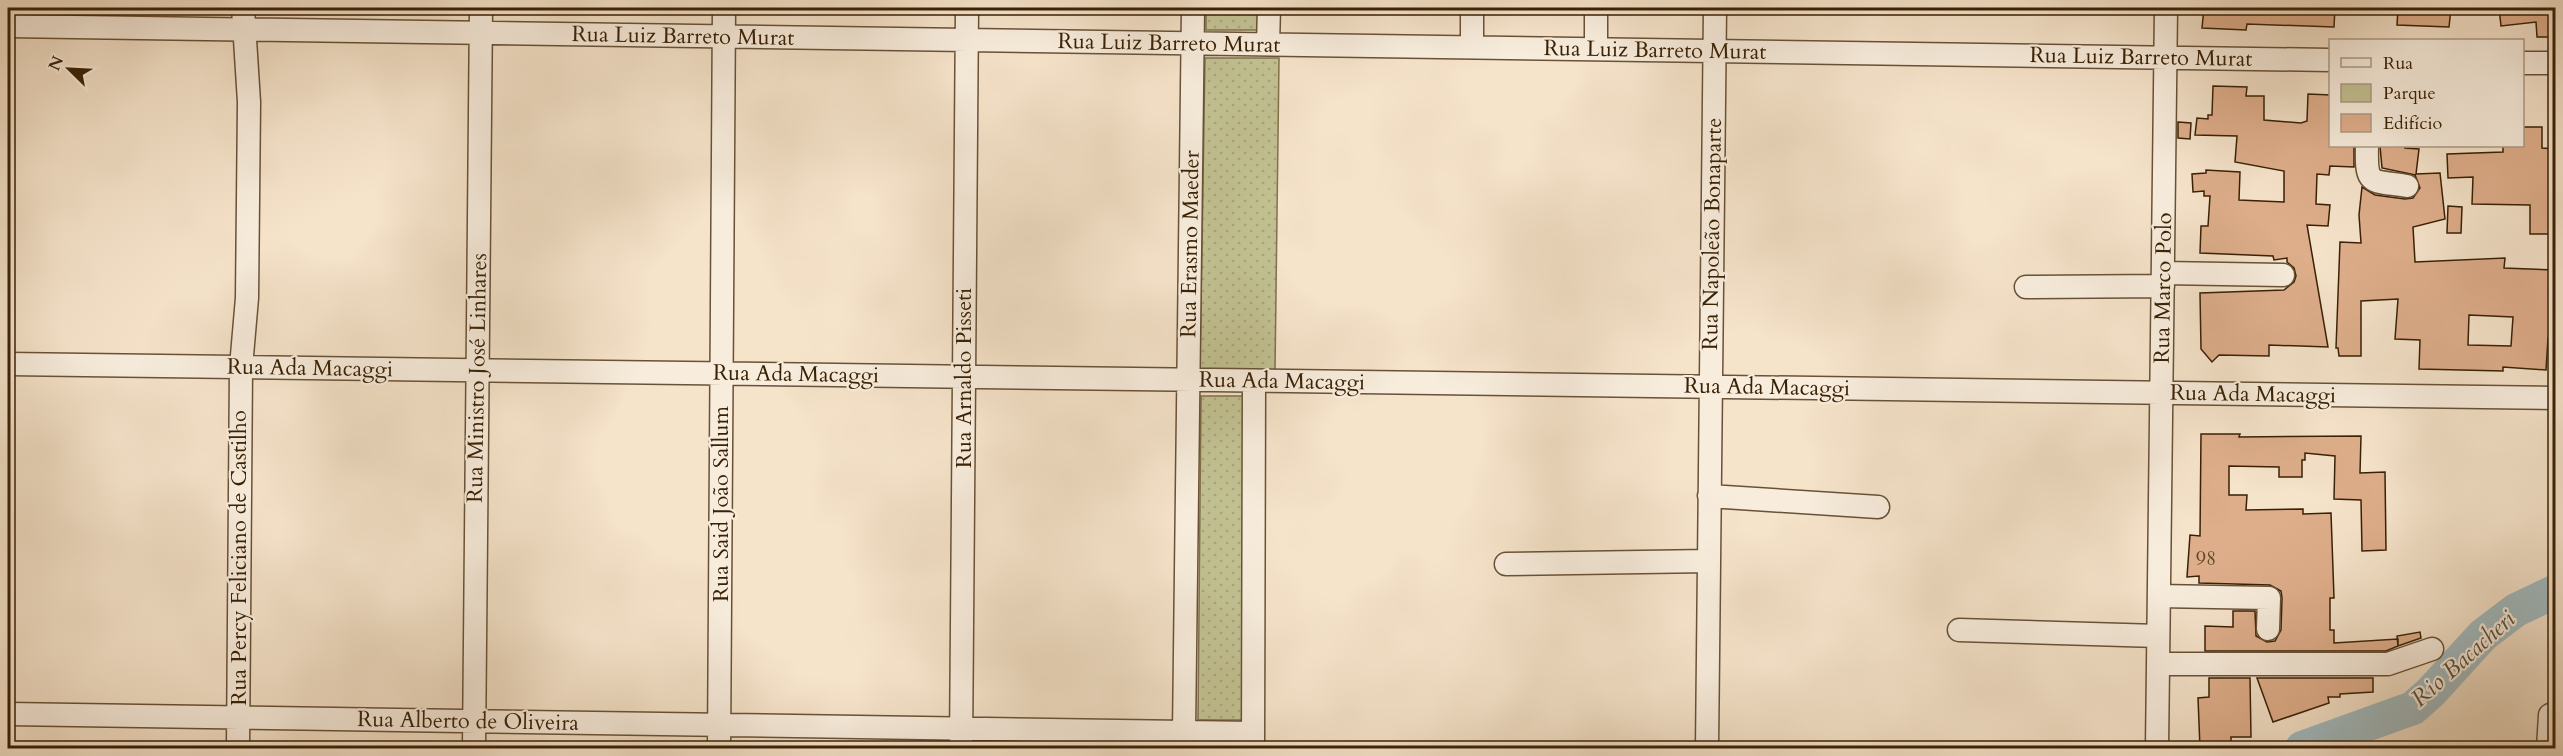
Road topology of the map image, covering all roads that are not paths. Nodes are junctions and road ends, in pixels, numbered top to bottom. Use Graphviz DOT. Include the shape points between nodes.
graph roads {
  1 [pos="481,8"];
  2 [pos="724,8"];
  3 [pos="967,8"];
  4 [pos="1193,8"];
  5 [pos="1269,8"];
  6 [pos="1472,8"];
  7 [pos="1596,8"];
  8 [pos="1714,8"];
  9 [pos="2166,8"];
  10 [pos="243,19"];
  11 [pos="8,26"];
  12 [pos="481,33"];
  13 [pos="724,36"];
  14 [pos="967,40"];
  15 [pos="1193,43"];
  16 [pos="1268,44"];
  17 [pos="1472,47"];
  18 [pos="1596,50"];
  19 [pos="1714,51"];
  20 [pos="2166,57"];
  21 [pos="2329,60"];
  22 [pos="2524,63"];
  23 [pos="2556,63"];
  24 [pos="2367,147"];
  25 [pos="2407,186"];
  26 [pos="2283,275"];
  27 [pos="2163,280"];
  28 [pos="2026,287"];
  29 [pos="8,364"];
  30 [pos="241,367"];
  31 [pos="478,370"];
  32 [pos="722,374"];
  33 [pos="964,377"];
  34 [pos="1189,380"];
  35 [pos="1254,381"];
  36 [pos="1711,386"];
  37 [pos="2161,392"];
  38 [pos="2556,398"];
  39 [pos="1709,496"];
  40 [pos="1878,507"];
  41 [pos="1709,561"];
  42 [pos="1506,564"];
  43 [pos="2159,596"];
  44 [pos="1959,630"];
  45 [pos="2268,630"];
  46 [pos="2158,636"];
  47 [pos="2432,649"];
  48 [pos="2158,664"];
  49 [pos="8,714"];
  50 [pos="2550,715"];
  51 [pos="238,717"];
  52 [pos="474,721"];
  53 [pos="719,725"];
  54 [pos="1184,732"];
  55 [pos="961,739"];
  56 [pos="1253,741"];
  57 [pos="238,748"];
  58 [pos="474,748"];
  59 [pos="719,748"];
  60 [pos="1707,748"];
  61 [pos="2157,748"];
  62 [pos="2548,748"];
  1 -- 12 [label="street, Rua Ministro José Linhares"];
  2 -- 13 [label="street, Rua Said João Sallum"];
  3 -- 14 [label="street, Rua Arnaldo Pisseti"];
  4 -- 15 [label="street, Rua Erasmo Maeder"];
  5 -- 16 [label="street"];
  6 -- 17 [label="street"];
  7 -- 18 [label="street"];
  8 -- 19 [label="street, Rua Napoleão Bonaparte"];
  9 -- 20 [label="street, Rua Marco Polo"];
  10 -- 11 [label="street, Rua Luiz Barreto Murat"];
  10 -- 12 [label="street, Rua Luiz Barreto Murat"];
  10 -- 30 [label="street, Rua Percy Feliciano de Castilho" via="234,107 232,284"];
  12 -- 13 [label="street, Rua Luiz Barreto Murat"];
  12 -- 31 [label="street, Rua Ministro José Linhares"];
  13 -- 14 [label="street, Rua Luiz Barreto Murat"];
  13 -- 32 [label="street, Rua Said João Sallum"];
  14 -- 15 [label="street, Rua Luiz Barreto Murat"];
  14 -- 33 [label="street, Rua Arnaldo Pisseti"];
  15 -- 16 [label="street, Rua Luiz Barreto Murat"];
  15 -- 34 [label="street, Rua Erasmo Maeder"];
  16 -- 17 [label="street, Rua Luiz Barreto Murat"];
  17 -- 18 [label="street, Rua Luiz Barreto Murat"];
  18 -- 19 [label="street, Rua Luiz Barreto Murat"];
  19 -- 20 [label="street, Rua Luiz Barreto Murat"];
  19 -- 36 [label="street, Rua Napoleão Bonaparte"];
  20 -- 21 [label="street, Rua Luiz Barreto Murat"];
  20 -- 27 [label="street, Rua Marco Polo"];
  22 -- 23 [label="street"];
  24 -- 25 [label="street" via="2369,177"];
  26 -- 27 [label="street"];
  27 -- 28 [label="street"];
  27 -- 37 [label="street, Rua Marco Polo"];
  29 -- 30 [label="street, Rua Ada Macaggi"];
  30 -- 31 [label="street, Rua Ada Macaggi"];
  30 -- 51 [label="street, Rua Percy Feliciano de Castilho"];
  31 -- 32 [label="street, Rua Ada Macaggi"];
  31 -- 52 [label="street, Rua Ministro José Linhares"];
  32 -- 33 [label="street, Rua Ada Macaggi"];
  32 -- 53 [label="street, Rua Said João Sallum"];
  33 -- 34 [label="street, Rua Ada Macaggi"];
  33 -- 55 [label="street, Rua Arnaldo Pisseti"];
  34 -- 35 [label="street, Rua Ada Macaggi"];
  34 -- 54 [label="street, Rua Erasmo Maeder"];
  35 -- 36 [label="street, Rua Ada Macaggi"];
  35 -- 56 [label="street"];
  36 -- 37 [label="street, Rua Ada Macaggi"];
  36 -- 39 [label="street, Rua Napoleão Bonaparte"];
  37 -- 38 [label="street, Rua Ada Macaggi"];
  37 -- 43 [label="street, Rua Marco Polo"];
  39 -- 40 [label="street"];
  39 -- 41 [label="street, Rua Napoleão Bonaparte"];
  41 -- 42 [label="street"];
  41 -- 60 [label="street, Rua Napoleão Bonaparte"];
  43 -- 45 [label="street" via="2269,598"];
  43 -- 46 [label="street, Rua Marco Polo"];
  44 -- 46 [label="street"];
  46 -- 48 [label="street, Rua Marco Polo"];
  47 -- 48 [label="street" via="2388,664"];
  48 -- 61 [label="street, Rua Marco Polo"];
  49 -- 51 [label="street, Rua Alberto de Oliveira"];
  50 -- 62 [label="street"];
  51 -- 52 [label="street, Rua Alberto de Oliveira"];
  51 -- 57 [label="street, Rua Percy Feliciano de Castilho"];
  52 -- 53 [label="street, Rua Alberto de Oliveira"];
  52 -- 58 [label="street, Rua Ministro José Linhares"];
  53 -- 55 [label="street, Rua Alberto de Oliveira"];
  53 -- 59 [label="street, Rua Said João Sallum"];
  54 -- 55 [label="street, Rua Alberto de Oliveira"];
  54 -- 56 [label="street, Rua Alberto de Oliveira"];
}
